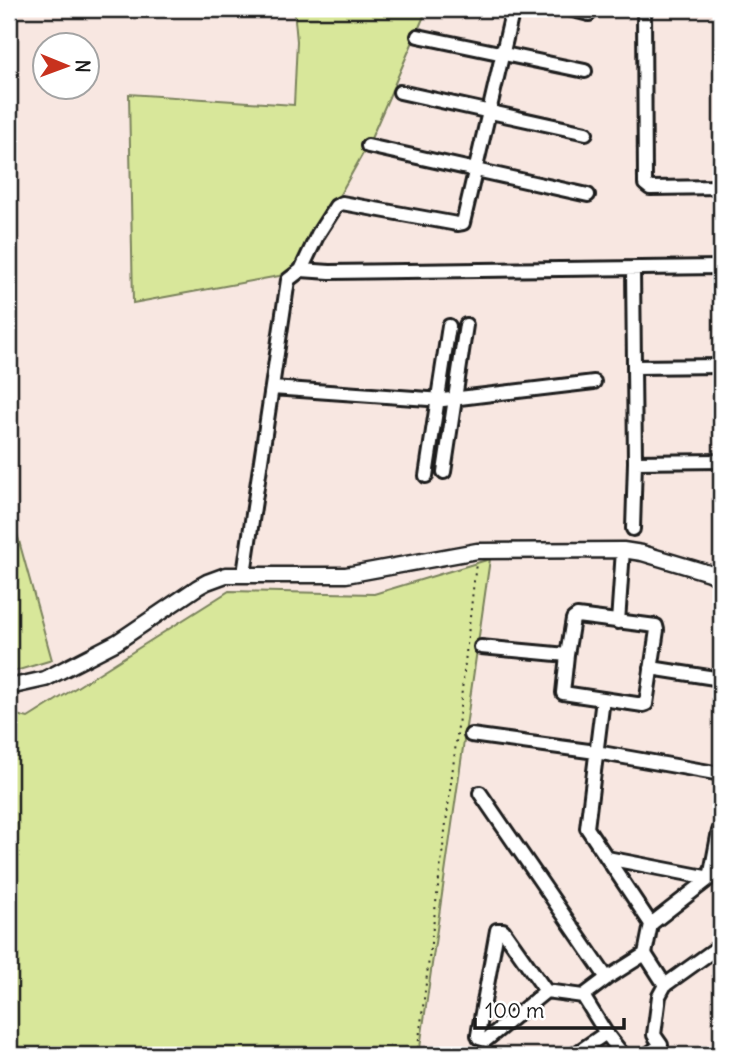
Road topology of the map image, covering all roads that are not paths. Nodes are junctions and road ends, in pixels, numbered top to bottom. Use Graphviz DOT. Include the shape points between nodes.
graph roads {
  1 [pos="513,9"];
  2 [pos="569,9"];
  3 [pos="644,9"];
  4 [pos="589,14"];
  5 [pos="418,36"];
  6 [pos="503,54"];
  7 [pos="585,71"];
  8 [pos="400,92"];
  9 [pos="490,111"];
  10 [pos="586,133"];
  11 [pos="368,146"];
  12 [pos="476,171"];
  13 [pos="721,187"];
  14 [pos="587,195"];
  15 [pos="721,267"];
  16 [pos="633,269"];
  17 [pos="301,270"];
  18 [pos="466,325"];
  19 [pos="449,326"];
  20 [pos="721,366"];
  21 [pos="634,367"];
  22 [pos="594,382"];
  23 [pos="272,388"];
  24 [pos="455,398"];
  25 [pos="438,399"];
  26 [pos="721,461"];
  27 [pos="635,462"];
  28 [pos="444,472"];
  29 [pos="426,476"];
  30 [pos="633,529"];
  31 [pos="623,550"];
  32 [pos="244,574"];
  33 [pos="721,579"];
  34 [pos="618,622"];
  35 [pos="481,647"];
  36 [pos="567,655"];
  37 [pos="651,668"];
  38 [pos="721,679"];
  39 [pos="9,687"];
  40 [pos="603,699"];
  41 [pos="471,735"];
  42 [pos="596,752"];
  43 [pos="721,774"];
  44 [pos="480,793"];
  45 [pos="719,831"];
  46 [pos="607,858"];
  47 [pos="710,878"];
  48 [pos="651,924"];
  49 [pos="721,946"];
  50 [pos="645,954"];
  51 [pos="607,978"];
  52 [pos="665,985"];
  53 [pos="545,991"];
  54 [pos="583,996"];
  55 [pos="606,1032"];
  56 [pos="664,1050"];
  57 [pos="574,1055"];
  58 [pos="622,1055"];
  59 [pos="647,1055"];
  1 -- 6 [label="street"];
  2 -- 4 [label="street"];
  3 -- 13 [label="street" via="645,184 650,188"];
  5 -- 6 [label="street"];
  6 -- 7 [label="street"];
  6 -- 9 [label="street"];
  8 -- 9 [label="street"];
  9 -- 10 [label="street"];
  9 -- 12 [label="street"];
  11 -- 12 [label="street"];
  12 -- 14 [label="street"];
  12 -- 17 [label="street" via="465,220 460,224 339,204"];
  15 -- 16 [label="street"];
  16 -- 17 [label="street"];
  16 -- 21 [label="street"];
  17 -- 23 [label="street" via="288,279"];
  18 -- 24 [label="street"];
  19 -- 25 [label="street"];
  20 -- 21 [label="street"];
  21 -- 27 [label="street"];
  22 -- 24 [label="street"];
  23 -- 25 [label="street"];
  23 -- 32 [label="street"];
  24 -- 25 [label="street"];
  24 -- 28 [label="street"];
  25 -- 29 [label="street"];
  26 -- 27 [label="street"];
  27 -- 30 [label="street"];
  31 -- 32 [label="street" via="477,551 346,575"];
  31 -- 33 [label="street"];
  31 -- 34 [label="street"];
  32 -- 39 [label="street" via="207,582 117,642 45,679"];
  34 -- 36 [label="street" via="577,616"];
  34 -- 37 [label="street" via="657,628"];
  35 -- 36 [label="street"];
  36 -- 40 [label="street" via="564,693"];
  37 -- 38 [label="street"];
  37 -- 40 [label="street" via="646,704"];
  40 -- 42 [label="street"];
  41 -- 42 [label="street"];
  42 -- 43 [label="street"];
  42 -- 46 [label="street" via="587,828"];
  44 -- 51 [label="street"];
  45 -- 47 [label="street"];
  46 -- 47 [label="street"];
  46 -- 48 [label="street"];
  47 -- 48 [label="street"];
  48 -- 50 [label="street"];
  49 -- 52 [label="street"];
  50 -- 51 [label="street"];
  50 -- 52 [label="street"];
  51 -- 54 [label="street"];
  52 -- 56 [label="street" via="654,1035"];
  53 -- 53 [label="street" via="486,1040 479,1038 497,930 503,930"];
  53 -- 54 [label="street"];
  54 -- 55 [label="street"];
  55 -- 57 [label="street"];
  55 -- 58 [label="street"];
  56 -- 59 [label="street"];
}
